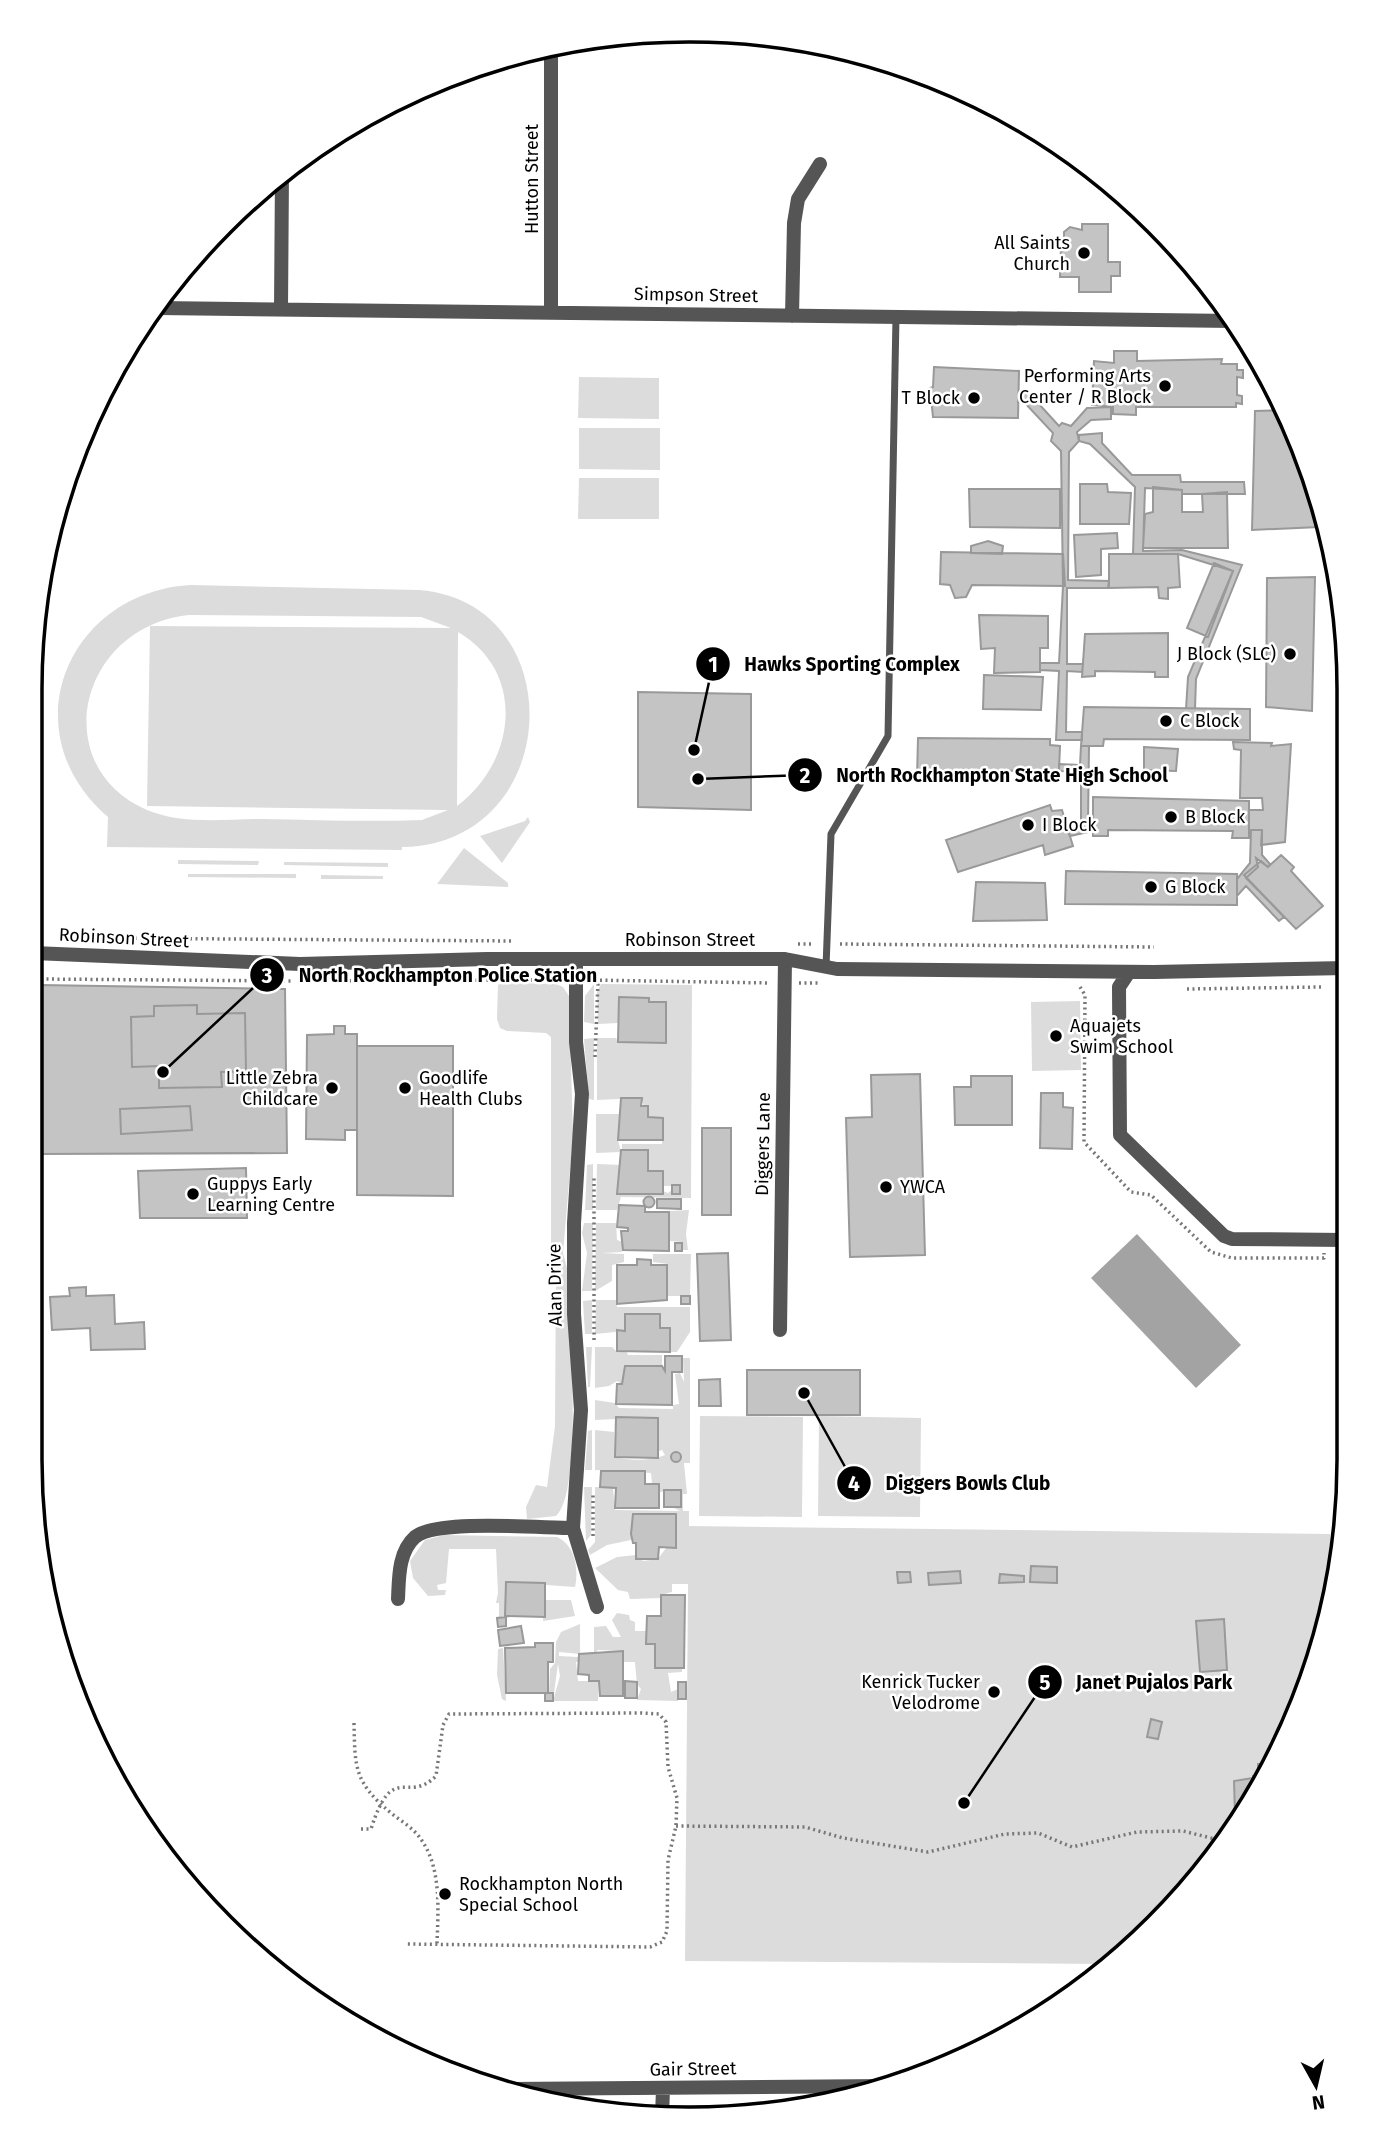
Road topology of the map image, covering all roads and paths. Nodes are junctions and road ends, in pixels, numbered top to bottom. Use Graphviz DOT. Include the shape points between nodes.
graph roads {
  1 [pos="551,57"];
  2 [pos="820,164"];
  3 [pos="282,187"];
  4 [pos="167,308"];
  5 [pos="281,309"];
  6 [pos="551,311"];
  7 [pos="792,316"];
  8 [pos="896,317"];
  9 [pos="1221,321"];
  10 [pos="42,953"];
  11 [pos="576,959"];
  12 [pos="785,959"];
  13 [pos="826,967"];
  14 [pos="1337,968"];
  15 [pos="1129,972"];
  16 [pos="598,982"];
  17 [pos="595,1068"];
  18 [pos="594,1166"];
  19 [pos="1337,1240"];
  20 [pos="780,1330"];
  21 [pos="593,1352"];
  22 [pos="593,1489"];
  23 [pos="573,1528"];
  24 [pos="580,1549"];
  25 [pos="398,1599"];
  26 [pos="597,1606"];
  27 [pos="354,1723"];
  28 [pos="380,1802"];
  29 [pos="676,1826"];
  30 [pos="361,1829"];
  31 [pos="1214,1839"];
  32 [pos="407,1944"];
  33 [pos="437,1944"];
  34 [pos="851,2086"];
  35 [pos="538,2089"];
  36 [pos="663,2089"];
  37 [pos="662,2106"];
  1 -- 6 [label="street, Hutton Street"];
  2 -- 7 [label="street" via="798,199"];
  3 -- 5 [label="street"];
  4 -- 5 [label="street, Simpson Street"];
  5 -- 6 [label="street, Simpson Street"];
  6 -- 7 [label="street, Simpson Street"];
  7 -- 8 [label="street, Simpson Street"];
  8 -- 9 [label="street, Simpson Street"];
  8 -- 13 [label="lane" via="888,736 831,834"];
  10 -- 11 [label="street, Robinson Street" via="300,964"];
  11 -- 12 [label="street, Robinson Street"];
  11 -- 23 [label="street, Alan Drive" via="576,1042 582,1094 573,1223 574,1314 581,1410"];
  12 -- 13 [label="street, Robinson Street"];
  12 -- 20 [label="street, Diggers Lane"];
  13 -- 15 [label="street, Robinson Street"];
  14 -- 15 [label="street, Robinson Street"];
  15 -- 19 [label="street" via="1119,987 1120,1135 1224,1236"];
  16 -- 17 [label="path"];
  18 -- 21 [label="path"];
  22 -- 24 [label="path" via="592,1542"];
  23 -- 24 [label="street, Alan Drive"];
  23 -- 25 [label="street" via="450,1527 429,1531 407,1547"];
  24 -- 26 [label="street, Alan Drive"];
  27 -- 28 [label="path" via="355,1766"];
  28 -- 29 [label="path" via="390,1790 436,1776 443,1725 449,1714 659,1714 666,1722 668,1767 677,1798"];
  28 -- 30 [label="path" via="371,1829"];
  28 -- 33 [label="path" via="421,1838 431,1862 438,1894"];
  29 -- 31 [label="path" via="804,1827 928,1852 1004,1834 1038,1833 1072,1847 1137,1832 1183,1831"];
  29 -- 33 [label="path" via="668,1860 667,1931 656,1945"];
  32 -- 33 [label="path"];
  34 -- 36 [label="street, Gair Street"];
  35 -- 36 [label="street, Gair Street"];
  36 -- 37 [label="street"];
}
